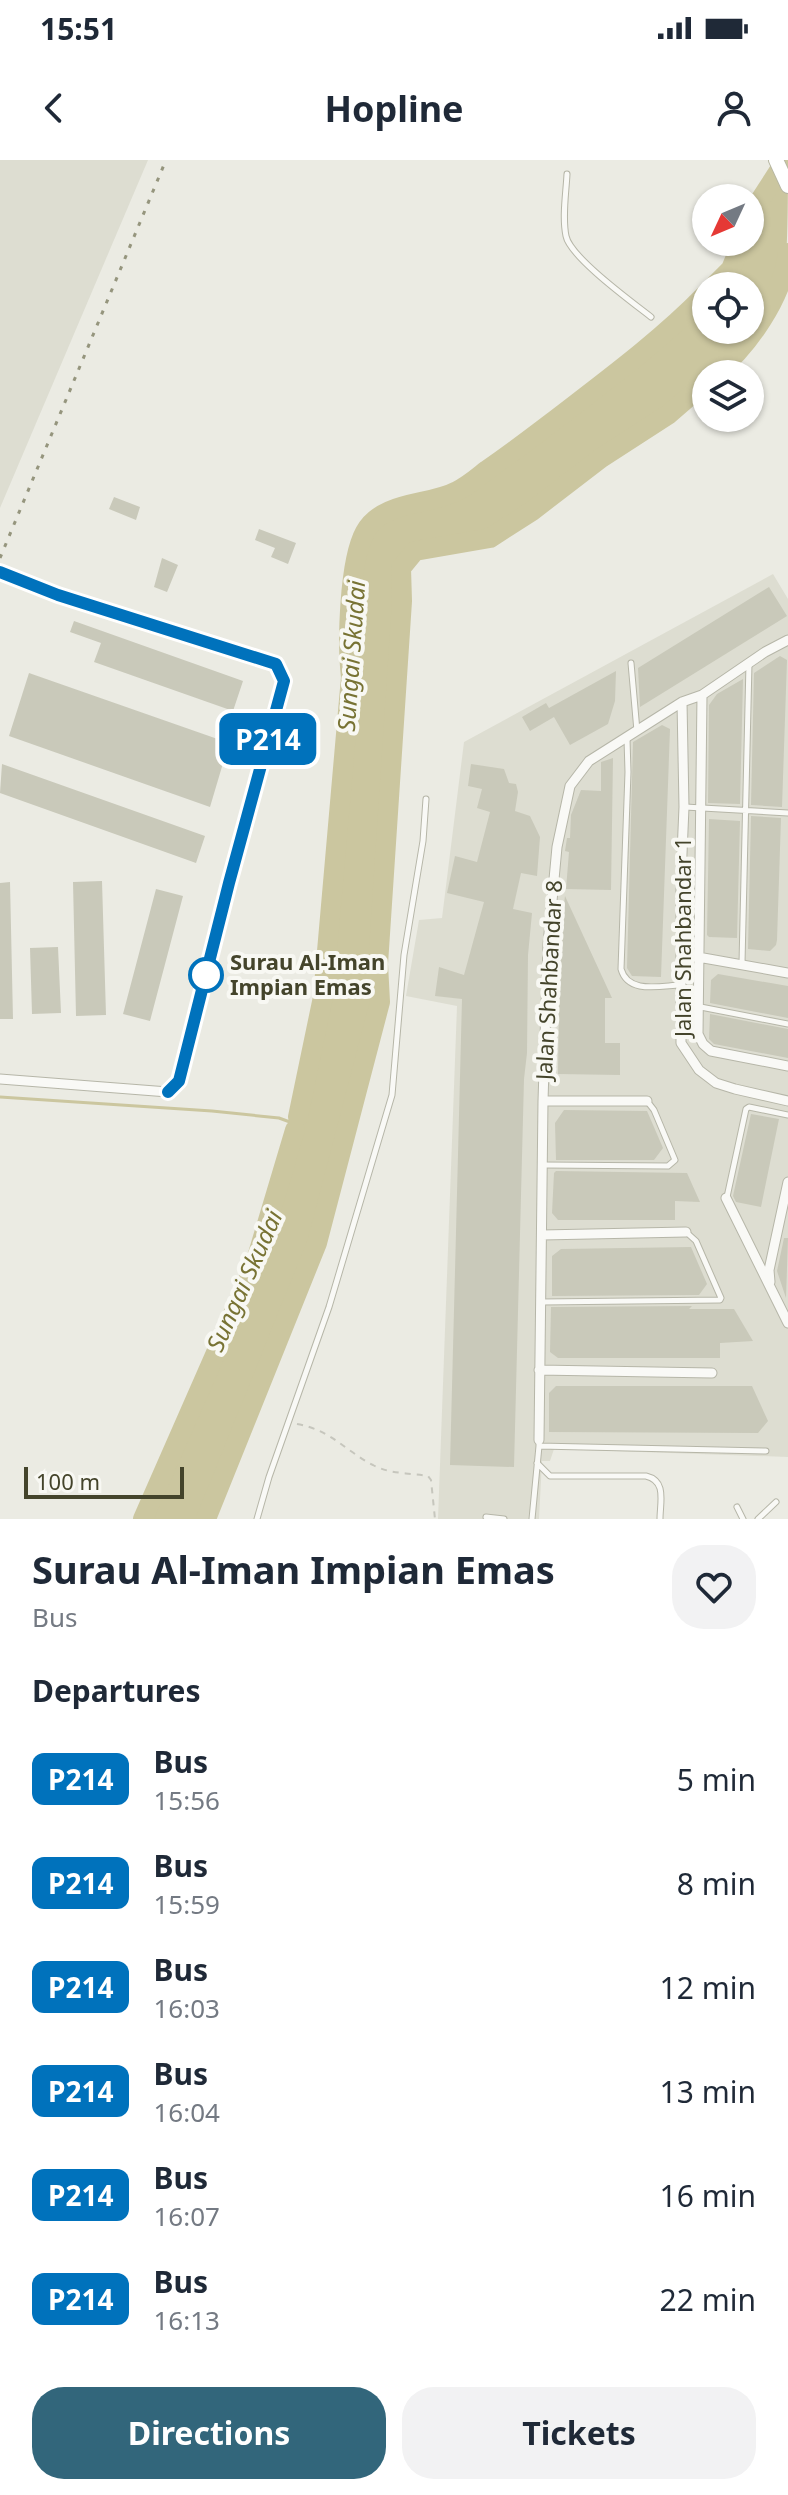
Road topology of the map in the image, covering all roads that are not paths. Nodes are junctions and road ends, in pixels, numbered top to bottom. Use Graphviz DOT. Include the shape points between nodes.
graph roads {
  1 [pos="776,160"];
  2 [pos="567,174"];
  3 [pos="788,186"];
  4 [pos="651,317"];
  5 [pos="0,572"];
  6 [pos="788,640"];
  7 [pos="631,663"];
  8 [pos="749,663"];
  9 [pos="702,695"];
  10 [pos="682,702"];
  11 [pos="637,732"];
  12 [pos="627,738"];
  13 [pos="426,799"];
  14 [pos="684,807"];
  15 [pos="701,808"];
  16 [pos="745,810"];
  17 [pos="788,813"];
  18 [pos="681,954"];
  19 [pos="699,957"];
  20 [pos="742,964"];
  21 [pos="788,973"];
  22 [pos="680,985"];
  23 [pos="680,1003"];
  24 [pos="699,1006"];
  25 [pos="788,1024"];
  26 [pos="788,1066"];
  27 [pos="0,1079"];
  28 [pos="543,1101"];
  29 [pos="647,1101"];
  30 [pos="788,1101"];
  31 [pos="788,1115"];
  32 [pos="543,1165"];
  33 [pos="788,1182"];
  34 [pos="726,1198"];
  35 [pos="686,1232"];
  36 [pos="542,1235"];
  37 [pos="770,1285"];
  38 [pos="541,1302"];
  39 [pos="788,1323"];
  40 [pos="539,1370"];
  41 [pos="712,1373"];
  42 [pos="539,1443"];
  43 [pos="766,1451"];
  44 [pos="537,1463"];
  45 [pos="776,1502"];
  46 [pos="737,1507"];
  47 [pos="486,1517"];
  48 [pos="257,1519"];
  49 [pos="504,1519"];
  50 [pos="532,1519"];
  51 [pos="660,1519"];
  52 [pos="743,1519"];
  53 [pos="758,1519"];
  1 -- 3 [label="main road"];
  2 -- 4 [label="lane" via="569,246"];
  5 -- 27 [label="street" via="276,664 284,681 179,1081 168,1092"];
  6 -- 8 [label="street, Jalan Shahbandar 8"];
  7 -- 11 [label="lane"];
  8 -- 9 [label="street, Jalan Shahbandar 8"];
  8 -- 16 [label="lane"];
  9 -- 10 [label="street, Jalan Shahbandar 8"];
  9 -- 15 [label="street"];
  10 -- 11 [label="street, Jalan Shahbandar 8"];
  10 -- 14 [label="street, Jalan Shahbandar 1"];
  11 -- 12 [label="street, Jalan Shahbandar 8"];
  12 -- 22 [label="lane" via="621,969 629,984"];
  12 -- 28 [label="street, Jalan Shahbandar 8" via="589,761 565,800 551,896"];
  13 -- 48 [label="lane" via="402,969 392,1095 329,1307"];
  14 -- 15 [label="lane"];
  14 -- 18 [label="street, Jalan Shahbandar 1"];
  15 -- 16 [label="lane"];
  15 -- 19 [label="street"];
  16 -- 17 [label="lane"];
  16 -- 20 [label="lane"];
  18 -- 19 [label="street"];
  18 -- 22 [label="street, Jalan Shahbandar 1"];
  19 -- 20 [label="street"];
  19 -- 24 [label="street"];
  20 -- 21 [label="street"];
  22 -- 23 [label="street, Jalan Shahbandar 1"];
  23 -- 24 [label="lane"];
  23 -- 30 [label="street, Jalan Shahbandar 1" via="681,1043 706,1077"];
  24 -- 25 [label="lane"];
  24 -- 26 [label="street" via="698,1034 711,1051"];
  28 -- 29 [label="street"];
  28 -- 32 [label="street, Jalan Shahbandar 8"];
  29 -- 32 [label="lane" via="673,1163"];
  31 -- 34 [label="lane" via="746,1109"];
  32 -- 36 [label="street, Jalan Shahbandar 8"];
  33 -- 37 [label="street"];
  34 -- 37 [label="street"];
  35 -- 36 [label="street"];
  35 -- 38 [label="lane" via="696,1241 720,1300"];
  36 -- 38 [label="street, Jalan Shahbandar 8"];
  37 -- 39 [label="street"];
  38 -- 40 [label="street, Jalan Shahbandar 8"];
  40 -- 41 [label="street"];
  40 -- 42 [label="street, Jalan Shahbandar 8"];
  42 -- 43 [label="lane"];
  42 -- 44 [label="lane"];
  44 -- 50 [label="lane"];
  44 -- 51 [label="lane" via="550,1476 655,1478 661,1486"];
  45 -- 53 [label="lane"];
  46 -- 52 [label="lane"];
  47 -- 49 [label="lane"];
}
